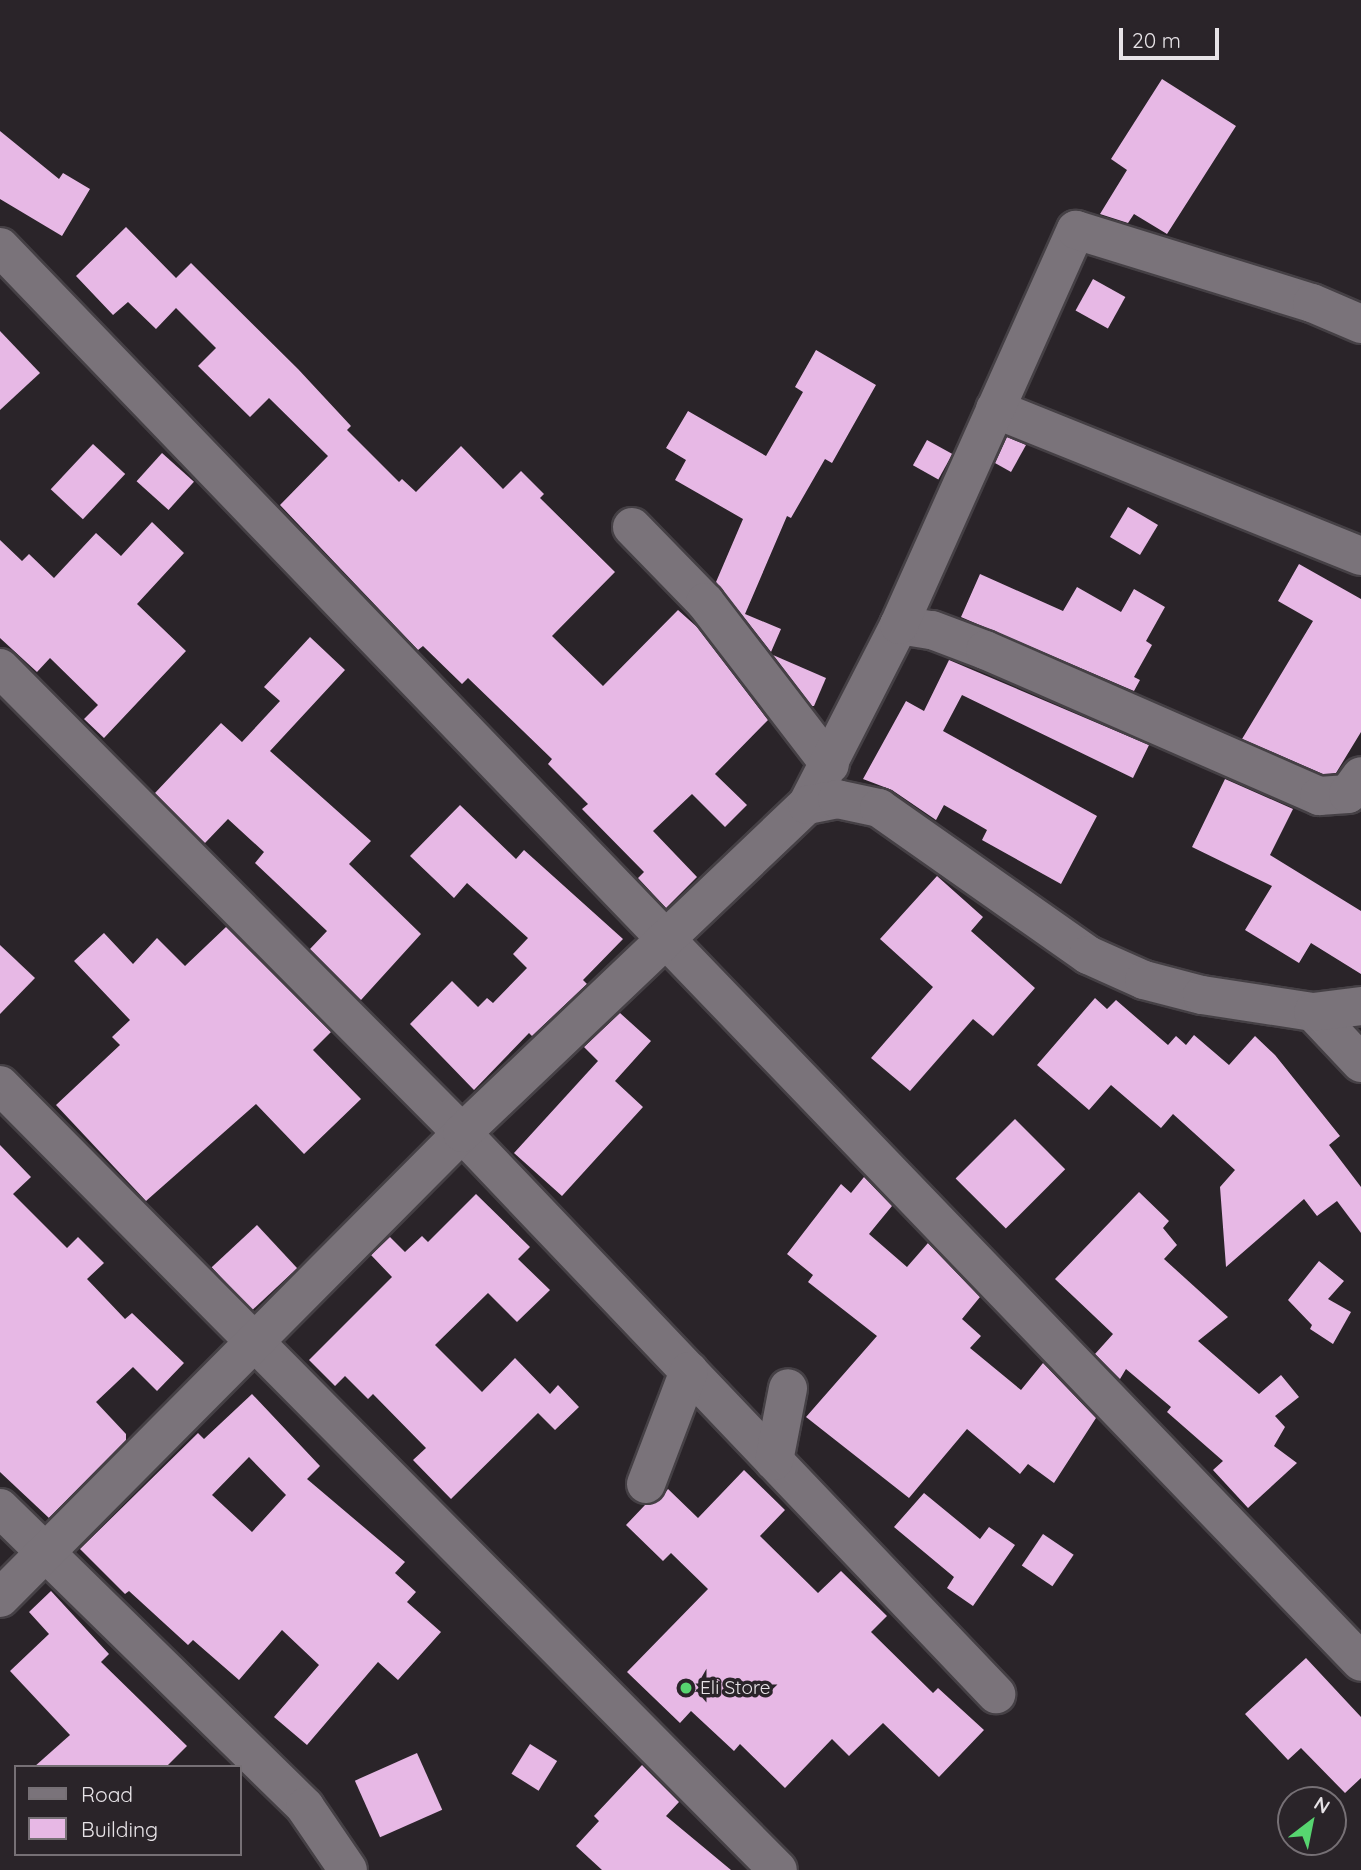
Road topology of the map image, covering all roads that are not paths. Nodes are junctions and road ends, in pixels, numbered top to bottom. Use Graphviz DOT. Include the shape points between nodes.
graph roads {
  1 [pos="0,247"];
  2 [pos="1361,324"];
  3 [pos="995,409"];
  4 [pos="632,527"];
  5 [pos="1361,556"];
  6 [pos="899,625"];
  7 [pos="0,668"];
  8 [pos="830,765"];
  9 [pos="1361,776"];
  10 [pos="807,805"];
  11 [pos="665,937"];
  12 [pos="1361,1006"];
  13 [pos="1313,1012"];
  14 [pos="1361,1063"];
  15 [pos="0,1085"];
  16 [pos="462,1133"];
  17 [pos="252,1344"];
  18 [pos="689,1371"];
  19 [pos="788,1388"];
  20 [pos="775,1461"];
  21 [pos="646,1484"];
  22 [pos="0,1508"];
  23 [pos="46,1551"];
  24 [pos="0,1598"];
  25 [pos="1361,1661"];
  26 [pos="996,1694"];
  27 [pos="348,1870"];
  28 [pos="778,1870"];
  1 -- 11 [label="street"];
  2 -- 3 [label="street" via="1311,303 1076,230"];
  3 -- 5 [label="street"];
  3 -- 6 [label="street"];
  4 -- 8 [label="street" via="705,602"];
  6 -- 8 [label="street"];
  6 -- 9 [label="street" via="932,630 985,650 1319,796 1348,794"];
  7 -- 16 [label="street"];
  8 -- 10 [label="street"];
  10 -- 11 [label="street"];
  10 -- 13 [label="street" via="837,799 879,808 1088,955 1144,980 1202,995"];
  11 -- 16 [label="street"];
  11 -- 25 [label="street"];
  12 -- 13 [label="street"];
  13 -- 14 [label="street"];
  15 -- 17 [label="street"];
  16 -- 17 [label="street"];
  16 -- 18 [label="street"];
  17 -- 23 [label="street"];
  17 -- 28 [label="street"];
  18 -- 20 [label="street"];
  18 -- 21 [label="street"];
  19 -- 20 [label="street"];
  20 -- 26 [label="street"];
  22 -- 23 [label="street"];
  23 -- 24 [label="street"];
  23 -- 27 [label="street" via="305,1807"];
}
